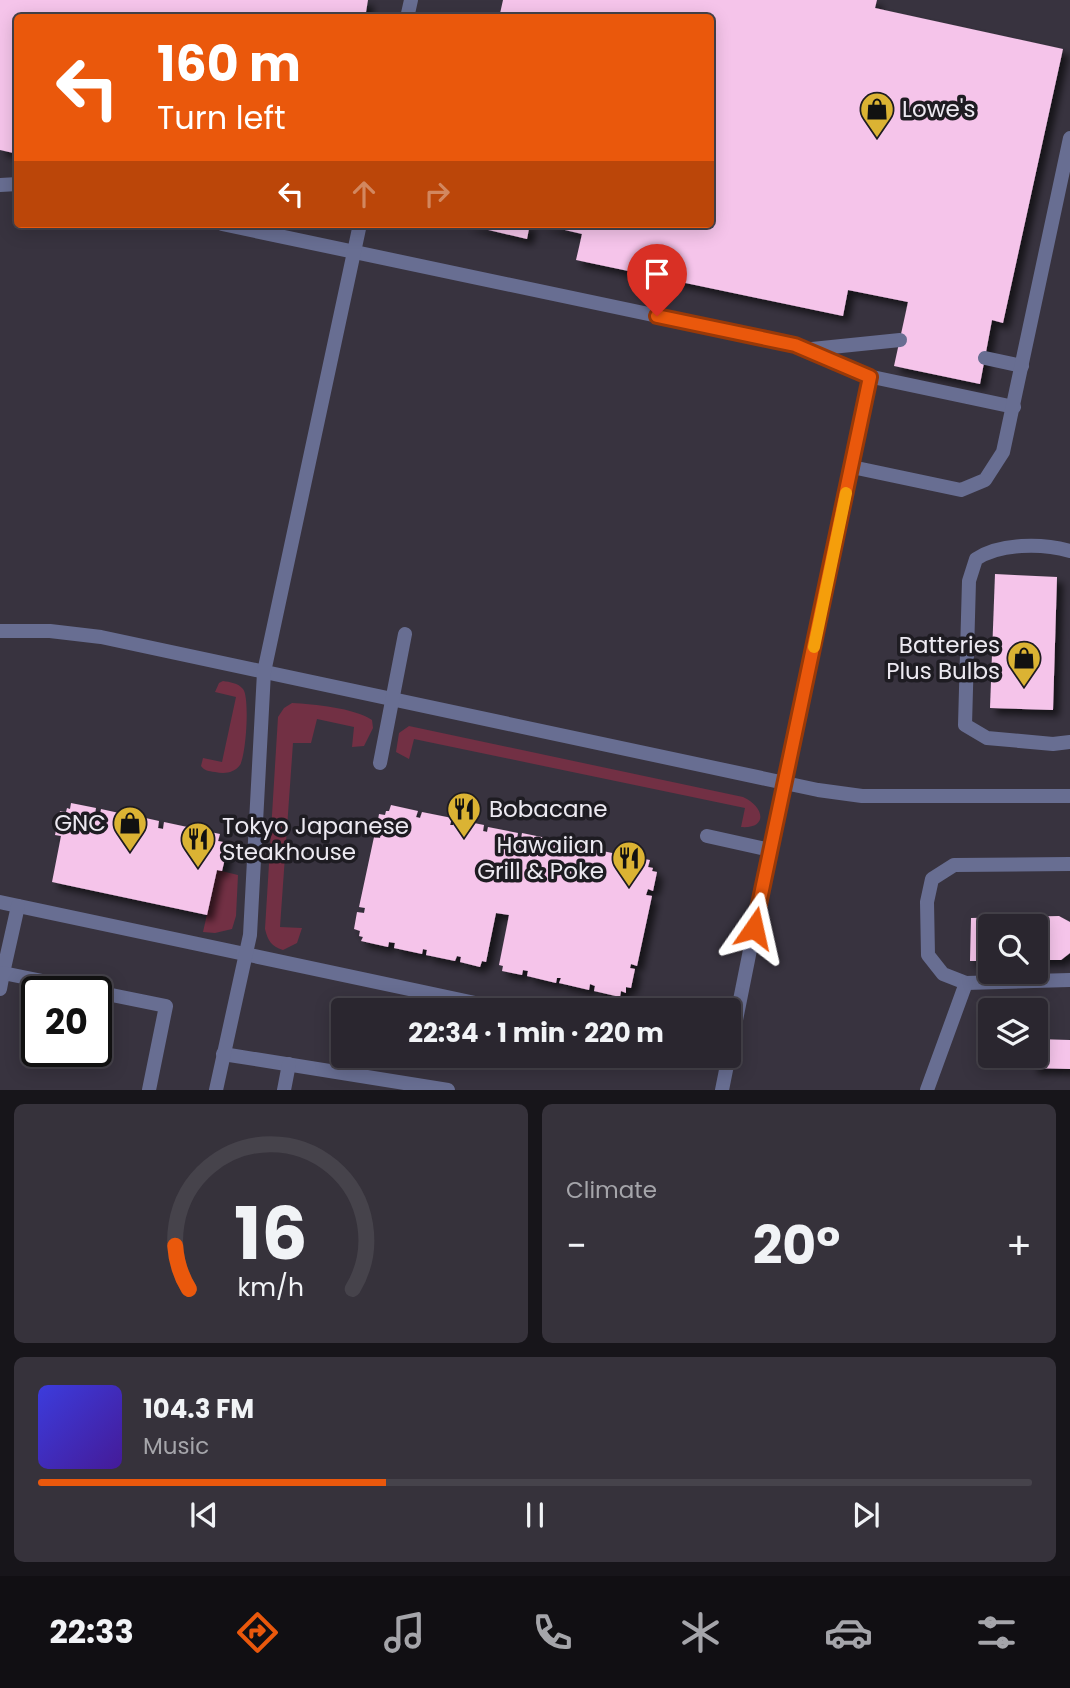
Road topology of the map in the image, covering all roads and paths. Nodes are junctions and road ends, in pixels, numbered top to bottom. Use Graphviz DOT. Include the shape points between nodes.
graph roads {
  1 [pos="1070,138"];
  2 [pos="241,228"];
  3 [pos="359,228"];
  4 [pos="353,252"];
  5 [pos="900,340"];
  6 [pos="807,349"];
  7 [pos="985,358"];
  8 [pos="1022,366"];
  9 [pos="870,377"];
  10 [pos="1014,407"];
  11 [pos="852,467"];
  12 [pos="1070,551"];
  13 [pos="0,631"];
  14 [pos="405,634"];
  15 [pos="264,672"];
  16 [pos="393,698"];
  17 [pos="1070,742"];
  18 [pos="380,763"];
  19 [pos="786,783"];
  20 [pos="1070,796"];
  21 [pos="707,836"];
  22 [pos="770,850"];
  23 [pos="1070,864"];
  24 [pos="0,902"];
  25 [pos="18,906"];
  26 [pos="245,954"];
  27 [pos="1,973"];
  28 [pos="1070,980"];
  29 [pos="966,983"];
  30 [pos="0,989"];
  31 [pos="452,998"];
  32 [pos="736,998"];
  33 [pos="223,1054"];
  34 [pos="289,1064"];
  35 [pos="723,1068"];
  36 [pos="149,1090"];
  37 [pos="216,1090"];
  38 [pos="284,1090"];
  39 [pos="448,1090"];
  40 [pos="722,1090"];
  41 [pos="927,1090"];
  1 -- 8 [label="lane"];
  2 -- 4 [label="lane"];
  3 -- 4 [label="lane"];
  4 -- 6 [label="lane"];
  4 -- 15 [label="lane"];
  5 -- 6 [label="lane"];
  6 -- 9 [label="lane"];
  7 -- 8 [label="lane"];
  8 -- 10 [label="lane"];
  9 -- 10 [label="lane"];
  9 -- 11 [label="lane"];
  10 -- 11 [label="lane" via="1003,452 985,480 961,490"];
  11 -- 19 [label="lane"];
  12 -- 17 [label="lane" via="1021,546 986,552 975,559 969,581 965,725 988,738"];
  13 -- 15 [label="lane" via="101,637"];
  14 -- 16 [label="lane"];
  15 -- 16 [label="lane"];
  15 -- 26 [label="lane" via="250,934"];
  16 -- 18 [label="lane"];
  16 -- 19 [label="lane"];
  19 -- 20 [label="lane" via="862,796"];
  19 -- 22 [label="lane"];
  21 -- 22 [label="lane"];
  22 -- 32 [label="lane"];
  23 -- 29 [label="lane" via="954,866 932,879 927,902 928,955 943,974"];
  24 -- 25 [label="lane"];
  25 -- 26 [label="lane"];
  25 -- 27 [label="lane"];
  26 -- 31 [label="lane"];
  26 -- 33 [label="lane"];
  27 -- 30 [label="lane"];
  27 -- 36 [label="lane" via="166,1006"];
  28 -- 29 [label="lane"];
  29 -- 41 [label="lane"];
  33 -- 34 [label="lane"];
  33 -- 37 [label="lane"];
  34 -- 38 [label="lane"];
  34 -- 39 [label="lane"];
  35 -- 40 [label="lane"];
}
